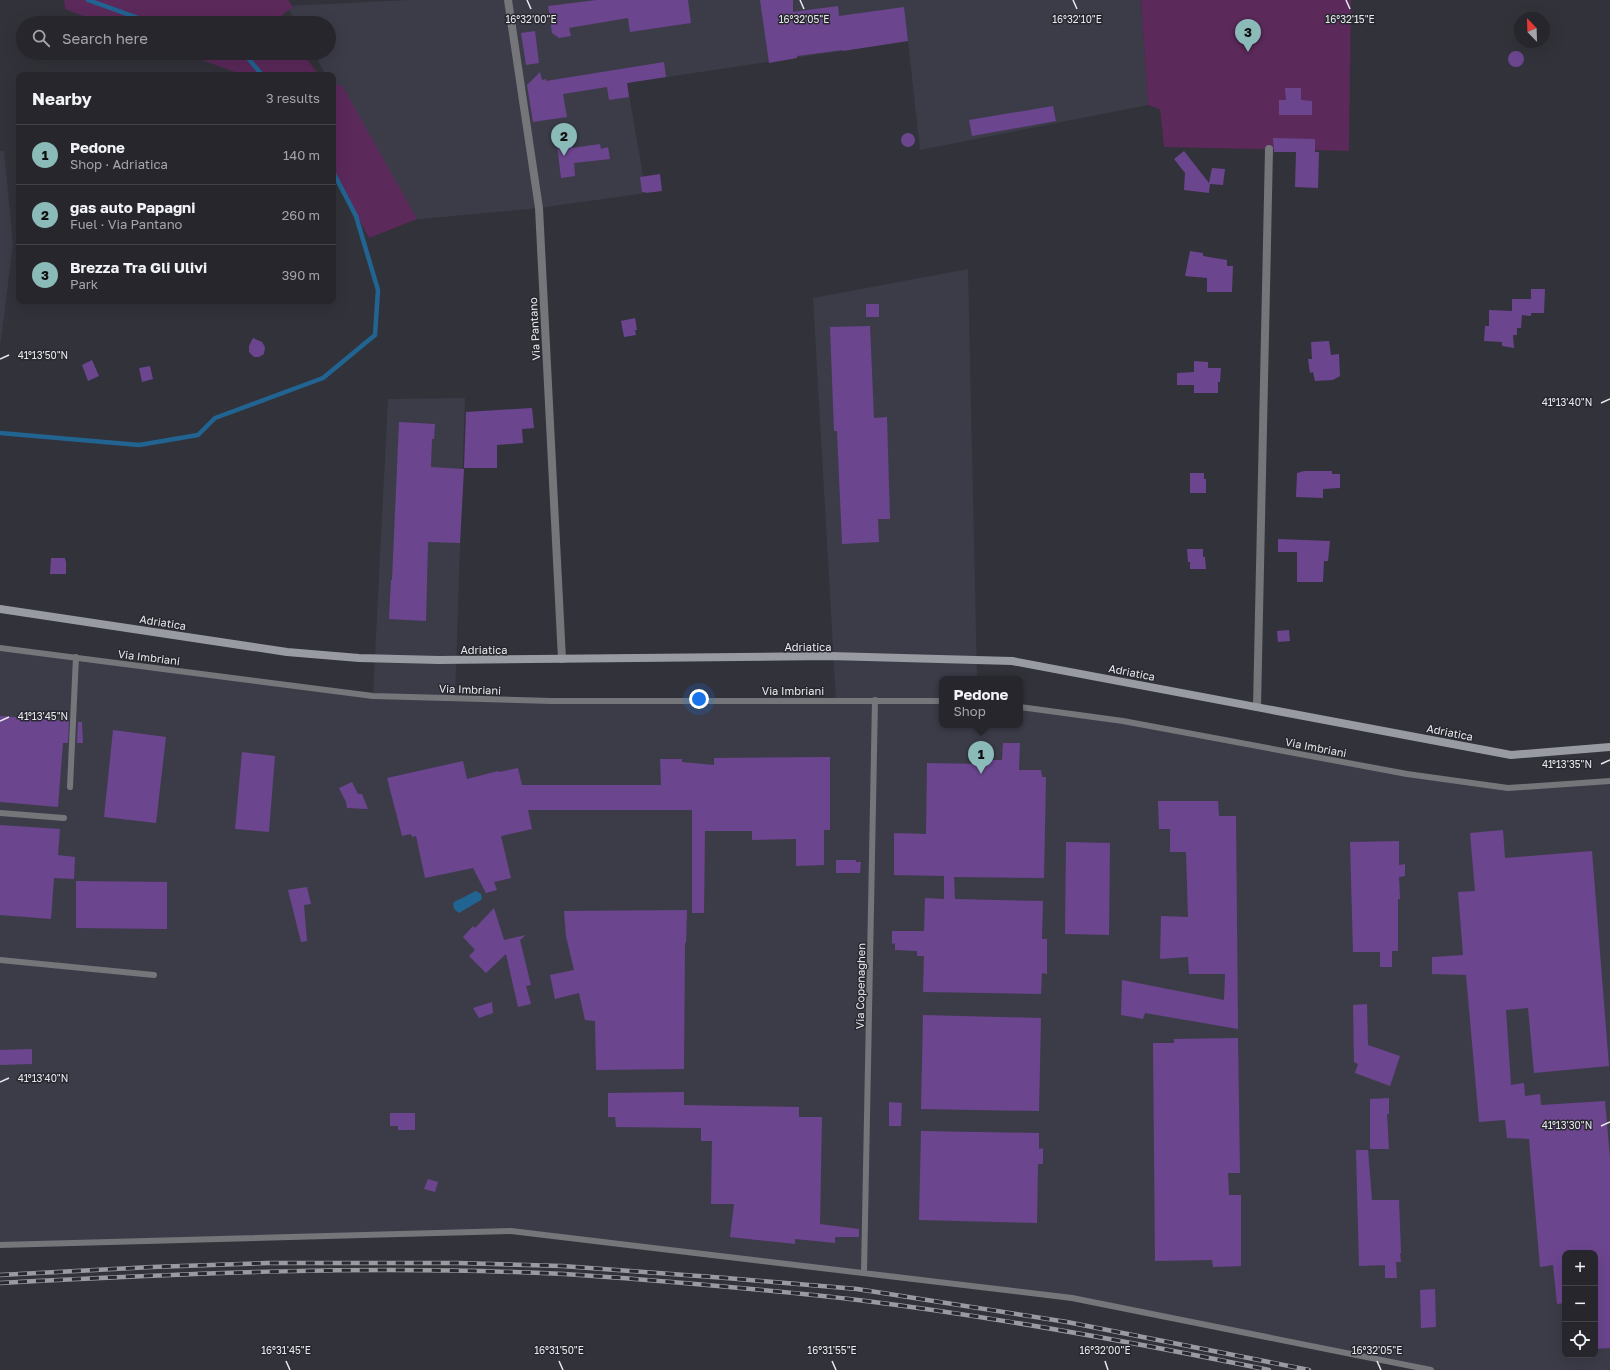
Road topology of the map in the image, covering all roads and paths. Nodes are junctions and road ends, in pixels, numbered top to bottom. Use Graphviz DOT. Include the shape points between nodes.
graph roads {
  1 [pos="508,0"];
  2 [pos="1269,149"];
  3 [pos="0,609"];
  4 [pos="0,648"];
  5 [pos="76,657"];
  6 [pos="562,659"];
  7 [pos="875,700"];
  8 [pos="939,701"];
  9 [pos="1023,707"];
  10 [pos="1257,707"];
  11 [pos="1610,747"];
  12 [pos="1610,782"];
  13 [pos="1610,787"];
  14 [pos="70,788"];
  15 [pos="0,813"];
  16 [pos="64,818"];
  17 [pos="0,960"];
  18 [pos="154,975"];
  19 [pos="0,1245"];
  20 [pos="864,1273"];
  21 [pos="1431,1370"];
  1 -- 6 [label="street, Via Pantano" via="540,208"];
  2 -- 10 [label="street"];
  3 -- 6 [label="main road, Adriatica" via="287,652 359,658"];
  4 -- 5 [label="lane, Via Imbriani"];
  5 -- 7 [label="lane, Via Imbriani" via="373,696 552,701"];
  5 -- 14 [label="lane"];
  6 -- 10 [label="main road, Adriatica" via="830,656 1012,661"];
  7 -- 8 [label="lane, Via Imbriani"];
  7 -- 20 [label="lane, Via Copenaghen"];
  9 -- 12 [label="lane, Via Imbriani" via="1122,720 1407,774 1508,788"];
  10 -- 11 [label="main road, Adriatica" via="1511,754"];
  12 -- 13 [label="lane"];
  15 -- 16 [label="lane"];
  17 -- 18 [label="lane"];
  19 -- 20 [label="lane" via="511,1231"];
  20 -- 21 [label="lane" via="1072,1298"];
}
